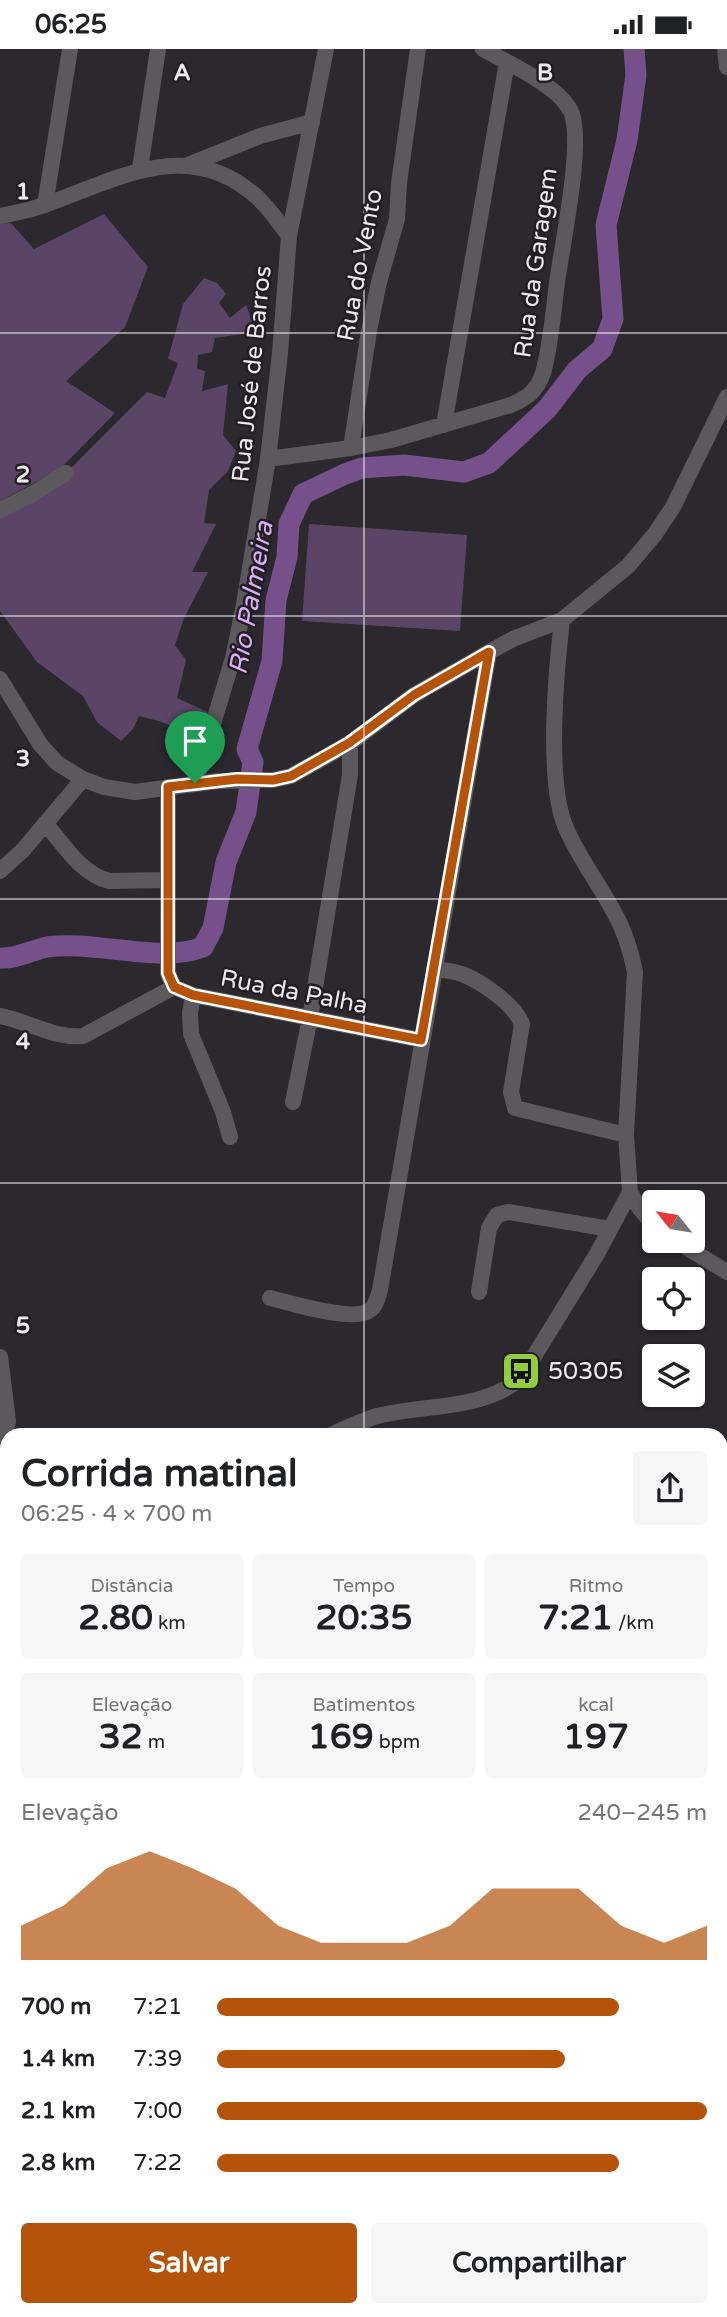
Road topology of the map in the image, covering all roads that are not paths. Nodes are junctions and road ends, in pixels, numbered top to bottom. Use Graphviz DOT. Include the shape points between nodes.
graph roads {
  1 [pos="70,49"];
  2 [pos="158,49"];
  3 [pos="326,49"];
  4 [pos="418,49"];
  5 [pos="483,49"];
  6 [pos="725,49"];
  7 [pos="507,62"];
  8 [pos="727,67"];
  9 [pos="312,122"];
  10 [pos="186,166"];
  11 [pos="140,169"];
  12 [pos="45,205"];
  13 [pos="0,216"];
  14 [pos="289,236"];
  15 [pos="727,397"];
  16 [pos="444,425"];
  17 [pos="351,449"];
  18 [pos="268,459"];
  19 [pos="66,473"];
  20 [pos="0,510"];
  21 [pos="562,620"];
  22 [pos="489,652"];
  23 [pos="0,679"];
  24 [pos="349,743"];
  25 [pos="83,779"];
  26 [pos="195,783"];
  27 [pos="168,787"];
  28 [pos="45,823"];
  29 [pos="0,871"];
  30 [pos="167,880"];
  31 [pos="434,969"];
  32 [pos="171,980"];
  33 [pos="193,995"];
  34 [pos="0,1016"];
  35 [pos="310,1018"];
  36 [pos="421,1040"];
  37 [pos="292,1102"];
  38 [pos="626,1135"];
  39 [pos="230,1137"];
  40 [pos="630,1192"];
  41 [pos="642,1211"];
  42 [pos="610,1229"];
  43 [pos="696,1253"];
  44 [pos="727,1272"];
  45 [pos="479,1292"];
  46 [pos="270,1298"];
  47 [pos="0,1357"];
  48 [pos="6,1428"];
  49 [pos="348,1428"];
  1 -- 12 [label="street"];
  2 -- 11 [label="street"];
  3 -- 9 [label="street, Rua José de Barros"];
  4 -- 17 [label="street, Rua do Vento" via="397,219 369,331"];
  5 -- 7 [label="street"];
  6 -- 8 [label="street"];
  7 -- 16 [label="street"];
  7 -- 16 [label="street, Rua da Garagem" via="555,91 572,115 575,132 542,374 527,398"];
  9 -- 10 [label="street" via="260,135"];
  9 -- 14 [label="street, Rua José de Barros"];
  10 -- 11 [label="street"];
  10 -- 14 [label="street" via="240,184"];
  11 -- 12 [label="street"];
  12 -- 13 [label="street"];
  14 -- 18 [label="street, Rua José de Barros"];
  15 -- 21 [label="street" via="655,534 628,566"];
  16 -- 17 [label="street, Rua da Garagem"];
  17 -- 18 [label="street, Rua da Garagem"];
  18 -- 26 [label="street, Rua José de Barros" via="233,658"];
  19 -- 20 [label="street"];
  21 -- 22 [label="street"];
  21 -- 38 [label="street" via="555,751 560,807 566,828 617,917 635,972"];
  22 -- 24 [label="street" via="414,695"];
  22 -- 31 [label="street"];
  23 -- 25 [label="street" via="40,744 57,763"];
  24 -- 26 [label="street" via="291,776"];
  24 -- 35 [label="street" via="350,775"];
  25 -- 27 [label="street" via="119,791"];
  25 -- 28 [label="street"];
  26 -- 27 [label="street"];
  27 -- 30 [label="street"];
  28 -- 29 [label="street"];
  28 -- 30 [label="street" via="82,868 100,879"];
  30 -- 32 [label="street"];
  31 -- 36 [label="street"];
  31 -- 38 [label="street" via="457,972 482,984 520,1020 511,1092 515,1108"];
  32 -- 33 [label="street, Rua da Palha"];
  32 -- 34 [label="street" via="83,1036 54,1033"];
  33 -- 35 [label="street, Rua da Palha"];
  33 -- 39 [label="street" via="191,1034"];
  35 -- 36 [label="street, Rua da Palha"];
  35 -- 37 [label="street"];
  36 -- 46 [label="street" via="374,1305 360,1315"];
  38 -- 40 [label="street"];
  40 -- 41 [label="street"];
  40 -- 42 [label="street"];
  42 -- 45 [label="street" via="508,1212 497,1215 489,1228"];
  42 -- 49 [label="street" via="546,1338 511,1386 487,1397 378,1416"];
  43 -- 44 [label="street"];
  47 -- 48 [label="street"];
}
